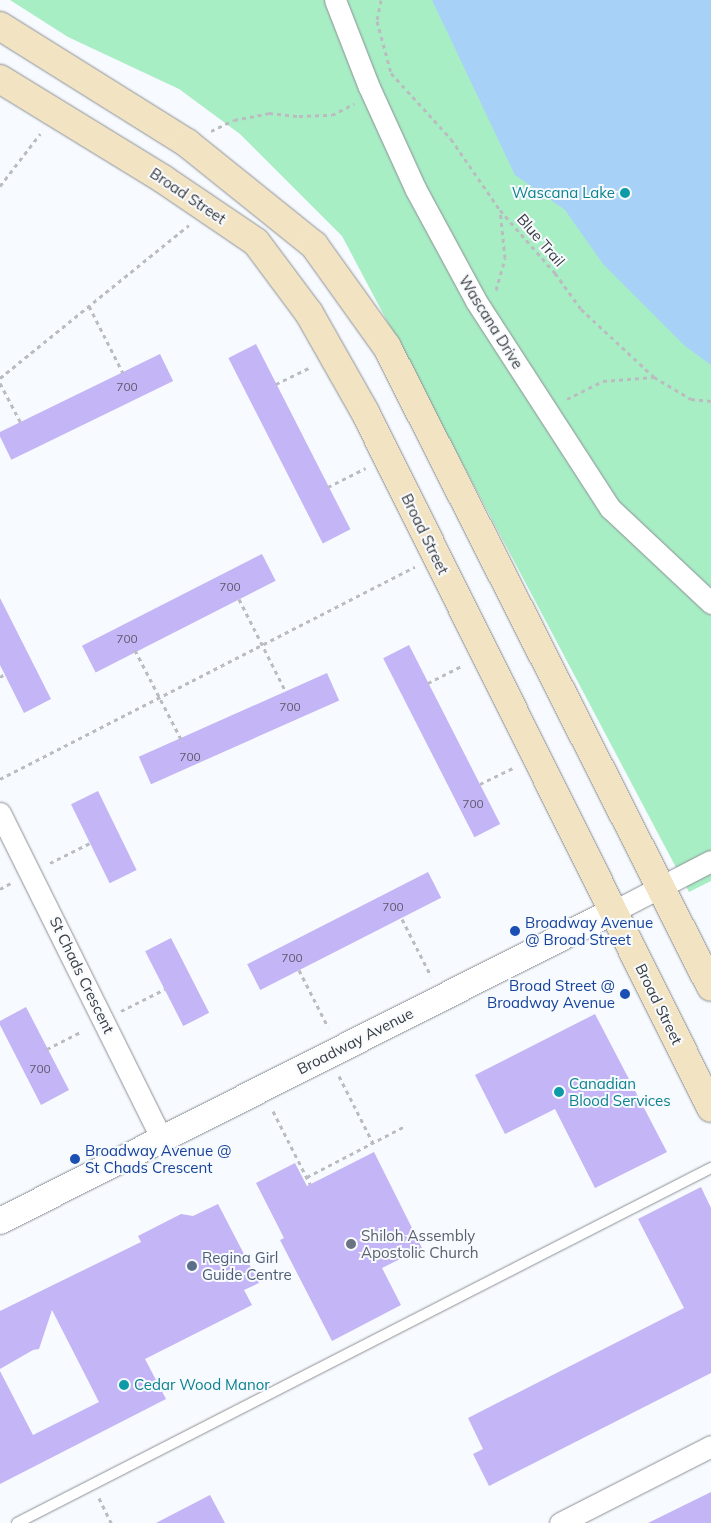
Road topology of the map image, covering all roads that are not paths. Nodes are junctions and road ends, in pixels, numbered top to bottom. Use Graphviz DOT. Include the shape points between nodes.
graph roads {
  1 [pos="335,0"];
  2 [pos="0,26"];
  3 [pos="0,79"];
  4 [pos="711,603"];
  5 [pos="0,813"];
  6 [pos="711,861"];
  7 [pos="660,887"];
  8 [pos="614,911"];
  9 [pos="711,987"];
  10 [pos="711,1108"];
  11 [pos="161,1138"];
  12 [pos="711,1168"];
  13 [pos="0,1221"];
  14 [pos="711,1446"];
  15 [pos="17,1523"];
  16 [pos="560,1523"];
  1 -- 4 [label="street, Wascana Drive" via="369,88 416,190 476,301 610,508"];
  2 -- 7 [label="main road" via="188,143 314,245 387,347"];
  3 -- 8 [label="main road, Broad Street" via="256,242 310,313 387,457"];
  5 -- 11 [label="street, St Chads Crescent"];
  6 -- 7 [label="street, Broadway Avenue"];
  7 -- 8 [label="street, Broadway Avenue"];
  7 -- 9 [label="main road"];
  8 -- 10 [label="main road, Broad Street"];
  8 -- 11 [label="street, Broadway Avenue"];
  11 -- 13 [label="street, Broadway Avenue"];
  12 -- 15 [label="lane"];
  14 -- 16 [label="street"];
}
